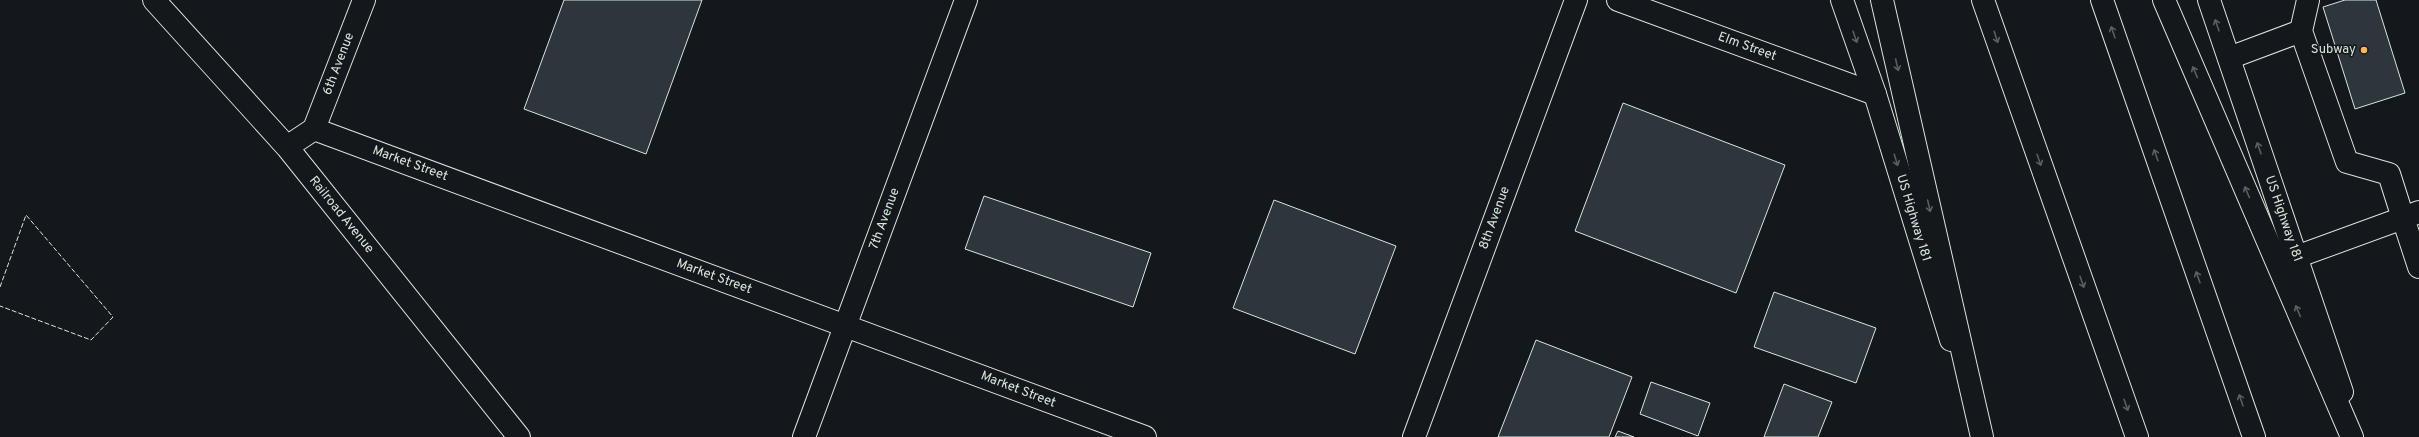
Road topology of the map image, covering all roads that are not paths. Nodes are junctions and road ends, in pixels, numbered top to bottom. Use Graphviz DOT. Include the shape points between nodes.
graph roads {
  1 [pos="154,0"];
  2 [pos="364,0"];
  3 [pos="966,0"];
  4 [pos="1576,0"];
  5 [pos="1618,0"];
  6 [pos="1842,0"];
  7 [pos="1882,0"];
  8 [pos="1984,0"];
  9 [pos="2102,0"];
  10 [pos="2164,0"];
  11 [pos="2209,0"];
  12 [pos="2308,0"];
  13 [pos="2302,31"];
  14 [pos="2228,58"];
  15 [pos="1875,94"];
  16 [pos="314,129"];
  17 [pos="287,147"];
  18 [pos="2411,215"];
  19 [pos="2296,257"];
  20 [pos="2419,267"];
  21 [pos="846,325"];
  22 [pos="519,437"];
  23 [pos="804,437"];
  24 [pos="1144,437"];
  25 [pos="1414,437"];
  26 [pos="1981,437"];
  27 [pos="2137,437"];
  28 [pos="2254,437"];
  29 [pos="2352,437"];
  30 [pos="2358,437"];
  1 -- 17 [label="main road, Railroad Avenue"];
  2 -- 16 [label="main road, 6th Avenue"];
  3 -- 21 [label="main road, 7th Avenue"];
  4 -- 25 [label="main road, 8th Avenue"];
  5 -- 15 [label="main road, Elm Street"];
  6 -- 15 [label="main road, US Highway 181, one-way"];
  7 -- 26 [label="main road, one-way"];
  8 -- 27 [label="main road, one-way"];
  28 -- 9 [label="main road, one-way"];
  29 -- 10 [label="main road, one-way"];
  14 -- 11 [label="main road, US Highway 181, one-way"];
  12 -- 13 [label="main road"];
  13 -- 14 [label="main road"];
  13 -- 18 [label="main road" via="2347,162 2389,174"];
  19 -- 14 [label="main road, US Highway 181, one-way"];
  15 -- 26 [label="main road, US Highway 181, one-way"];
  16 -- 17 [label="main road"];
  16 -- 21 [label="main road, Market Street"];
  17 -- 22 [label="main road, Railroad Avenue"];
  18 -- 19 [label="main road"];
  18 -- 20 [label="main road"];
  19 -- 30 [label="main road, US Highway 181"];
  21 -- 23 [label="main road, 7th Avenue"];
  21 -- 24 [label="main road, Market Street"];
}
